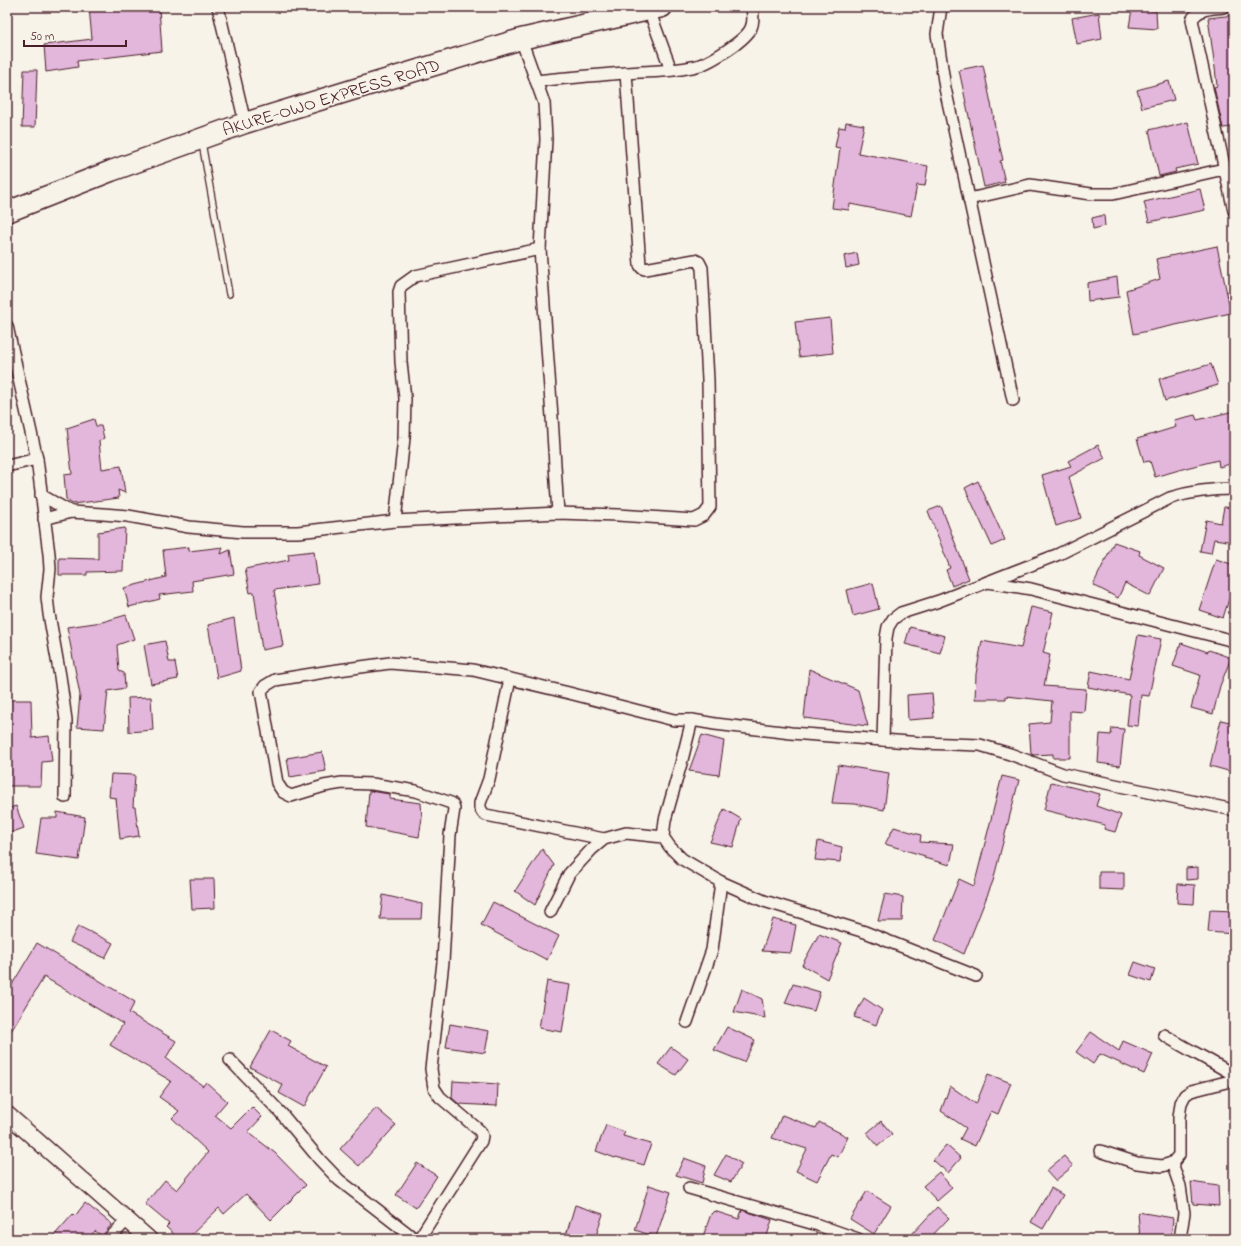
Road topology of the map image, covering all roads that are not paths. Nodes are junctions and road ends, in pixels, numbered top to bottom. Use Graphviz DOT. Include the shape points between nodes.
graph roads {
  1 [pos="218,7"];
  2 [pos="752,7"];
  3 [pos="941,7"];
  4 [pos="1223,7"];
  5 [pos="656,8"];
  6 [pos="521,39"];
  7 [pos="671,70"];
  8 [pos="626,73"];
  9 [pos="536,81"];
  10 [pos="244,123"];
  11 [pos="201,139"];
  12 [pos="1224,169"];
  13 [pos="969,199"];
  14 [pos="1234,208"];
  15 [pos="7,212"];
  16 [pos="540,249"];
  17 [pos="229,294"];
  18 [pos="7,326"];
  19 [pos="1013,400"];
  20 [pos="37,459"];
  21 [pos="7,466"];
  22 [pos="1234,489"];
  23 [pos="41,495"];
  24 [pos="71,512"];
  25 [pos="558,514"];
  26 [pos="44,519"];
  27 [pos="395,521"];
  28 [pos="988,582"];
  29 [pos="1234,641"];
  30 [pos="510,679"];
  31 [pos="692,720"];
  32 [pos="883,740"];
  33 [pos="65,797"];
  34 [pos="1234,810"];
  35 [pos="663,837"];
  36 [pos="604,839"];
  37 [pos="721,882"];
  38 [pos="550,912"];
  39 [pos="976,976"];
  40 [pos="686,1022"];
  41 [pos="1164,1035"];
  42 [pos="230,1060"];
  43 [pos="1234,1075"];
  44 [pos="1234,1080"];
  45 [pos="7,1114"];
  46 [pos="1100,1152"];
  47 [pos="1172,1163"];
  48 [pos="689,1188"];
  49 [pos="127,1220"];
  50 [pos="109,1239"];
  51 [pos="149,1239"];
  52 [pos="415,1239"];
  53 [pos="419,1239"];
  54 [pos="858,1239"];
  55 [pos="1180,1239"];
  1 -- 10 [label="street"];
  2 -- 7 [label="street" via="751,28 747,35 727,51 701,64"];
  3 -- 13 [label="street" via="937,34 939,48"];
  4 -- 12 [label="street" via="1199,11 1192,20"];
  5 -- 6 [label="highway, AKURE-OWO EXPRESS ROAD"];
  5 -- 7 [label="street"];
  6 -- 9 [label="street"];
  6 -- 10 [label="highway, AKURE-OWO EXPRESS ROAD"];
  7 -- 8 [label="street"];
  8 -- 9 [label="street"];
  8 -- 25 [label="street" via="640,265 646,269 695,260 702,268 708,380 710,507 704,515 694,520"];
  9 -- 16 [label="street" via="544,103 546,139"];
  10 -- 11 [label="highway, AKURE-OWO EXPRESS ROAD"];
  11 -- 15 [label="highway, AKURE-OWO EXPRESS ROAD"];
  11 -- 17 [label="lane"];
  12 -- 13 [label="street" via="1113,194 1091,194 1030,186"];
  12 -- 14 [label="street"];
  13 -- 19 [label="street"];
  16 -- 25 [label="street"];
  16 -- 27 [label="street" via="414,276 401,286 400,346 405,398 404,438"];
  18 -- 20 [label="street"];
  20 -- 21 [label="street"];
  20 -- 23 [label="street"];
  22 -- 28 [label="street" via="1206,489 1170,498 1059,554"];
  23 -- 24 [label="street"];
  23 -- 26 [label="street"];
  24 -- 26 [label="street"];
  24 -- 27 [label="street" via="128,516 189,527 243,532 298,532"];
  25 -- 27 [label="street"];
  26 -- 33 [label="street" via="50,569 48,608 66,720"];
  28 -- 29 [label="street" via="1031,589"];
  28 -- 32 [label="street" via="901,613 893,619 886,638"];
  30 -- 31 [label="street" via="674,720"];
  30 -- 36 [label="street" via="489,779 480,803 482,812"];
  30 -- 53 [label="street" via="473,670 390,663 275,680 261,692 277,783 283,792 291,796 342,783 372,784 416,791 451,802 453,805 443,962 431,1069 434,1088 440,1097 480,1131 482,1136"];
  31 -- 32 [label="street" via="791,733"];
  31 -- 35 [label="street" via="665,820"];
  32 -- 34 [label="street" via="980,745 1063,774"];
  35 -- 36 [label="street" via="626,833"];
  35 -- 37 [label="street" via="682,859"];
  36 -- 38 [label="street" via="568,874"];
  37 -- 39 [label="street" via="764,901 865,932"];
  37 -- 40 [label="street" via="712,950"];
  41 -- 43 [label="street"];
  42 -- 52 [label="street" via="281,1113 339,1180"];
  44 -- 47 [label="street" via="1191,1091 1185,1095 1179,1117 1179,1155"];
  45 -- 49 [label="street"];
  46 -- 47 [label="street" via="1137,1163 1162,1166"];
  47 -- 55 [label="street" via="1180,1186 1184,1213"];
  48 -- 54 [label="street"];
  49 -- 50 [label="street"];
  49 -- 51 [label="street"];
}
